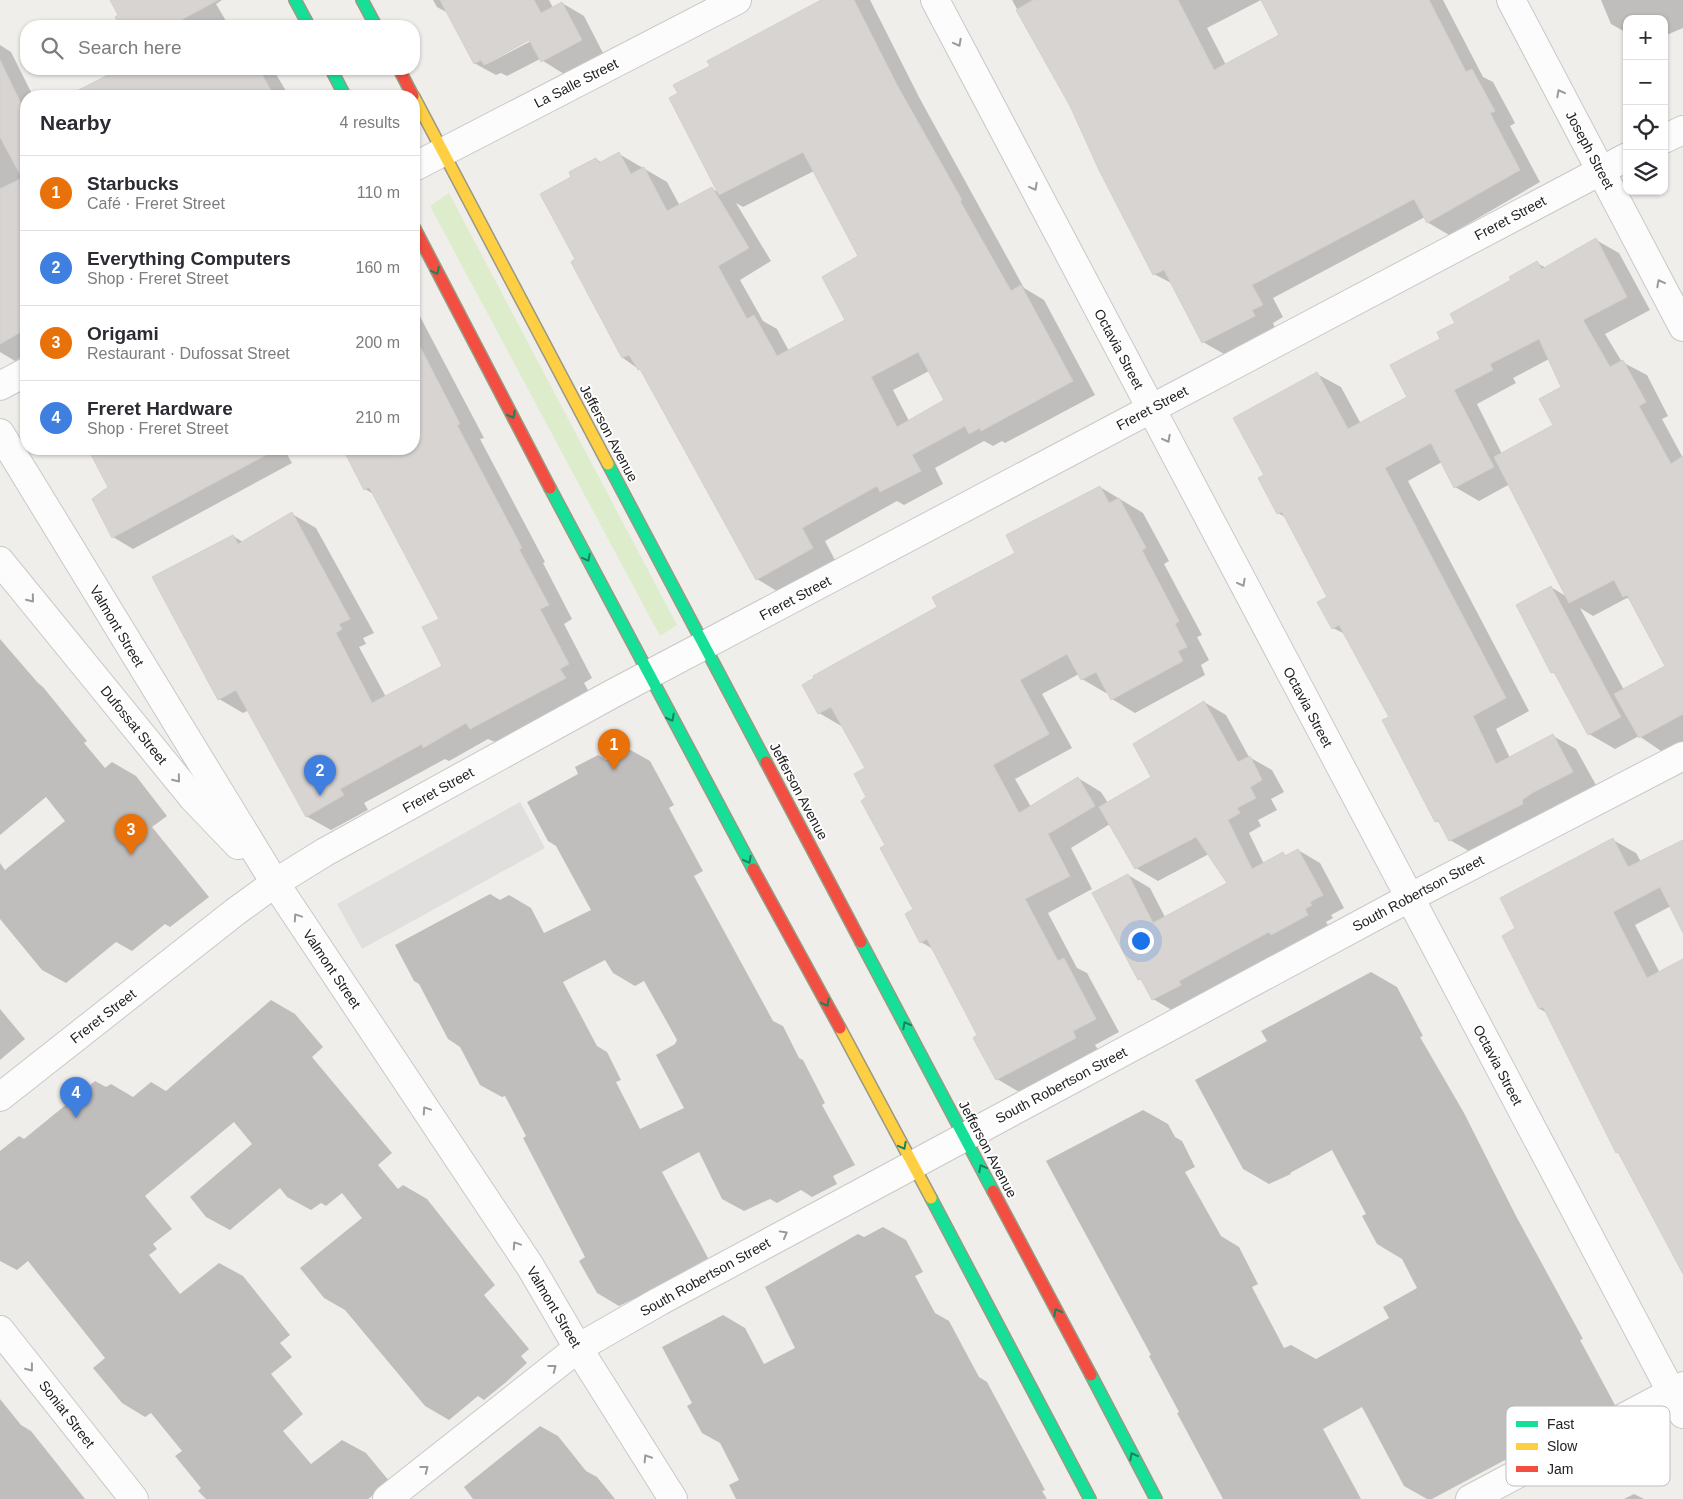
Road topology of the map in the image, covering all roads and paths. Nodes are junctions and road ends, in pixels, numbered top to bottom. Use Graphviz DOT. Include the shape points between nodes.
graph roads {
  1 [pos="295,0"];
  2 [pos="362,0"];
  3 [pos="738,0"];
  4 [pos="936,0"];
  5 [pos="1511,0"];
  6 [pos="306,20"];
  7 [pos="373,20"];
  8 [pos="334,75"];
  9 [pos="402,75"];
  10 [pos="342,90"];
  11 [pos="410,90"];
  12 [pos="420,108"];
  13 [pos="1683,130"];
  14 [pos="1668,137"];
  15 [pos="443,152"];
  16 [pos="1623,159"];
  17 [pos="420,164"];
  18 [pos="1601,170"];
  19 [pos="420,238"];
  20 [pos="1683,327"];
  21 [pos="20,375"];
  22 [pos="0,386"];
  23 [pos="1150,408"];
  24 [pos="0,433"];
  25 [pos="0,561"];
  26 [pos="704,645"];
  27 [pos="648,675"];
  28 [pos="1683,756"];
  29 [pos="274,883"];
  30 [pos="1409,898"];
  31 [pos="0,1097"];
  32 [pos="965,1136"];
  33 [pos="913,1164"];
  34 [pos="0,1330"];
  35 [pos="578,1348"];
  36 [pos="1679,1397"];
  37 [pos="1661,1406"];
  38 [pos="1506,1481"];
  39 [pos="134,1499"];
  40 [pos="387,1499"];
  41 [pos="673,1499"];
  42 [pos="1090,1499"];
  43 [pos="1156,1499"];
  44 [pos="1470,1499"];
  1 -- 6 [label="street"];
  2 -- 7 [label="street"];
  3 -- 15 [label="street, La Salle Street"];
  4 -- 23 [label="street, Octavia Street, one-way"];
  18 -- 5 [label="street, Joseph Street, one-way"];
  8 -- 10 [label="street"];
  9 -- 11 [label="street, Jefferson Avenue"];
  12 -- 15 [label="street, Jefferson Avenue"];
  13 -- 14 [label="street"];
  15 -- 17 [label="street, La Salle Street"];
  15 -- 26 [label="street, Jefferson Avenue"];
  16 -- 18 [label="street, Freret Street"];
  20 -- 18 [label="street, Joseph Street, one-way"];
  18 -- 23 [label="street, Freret Street"];
  19 -- 27 [label="street, one-way"];
  21 -- 22 [label="street"];
  23 -- 26 [label="street, Freret Street"];
  23 -- 30 [label="street, Octavia Street, one-way"];
  24 -- 29 [label="street, Valmont Street"];
  25 -- 29 [label="street, Dufossat Street, one-way" via="193,798"];
  26 -- 27 [label="street, Freret Street"];
  32 -- 26 [label="street, Jefferson Avenue, one-way"];
  27 -- 29 [label="street, Freret Street"];
  27 -- 33 [label="street, one-way"];
  28 -- 30 [label="street, South Robertson Street"];
  29 -- 31 [label="street, Freret Street"];
  35 -- 29 [label="street, Valmont Street, one-way" via="530,1266"];
  30 -- 32 [label="street, South Robertson Street"];
  30 -- 36 [label="street, Octavia Street"];
  32 -- 33 [label="street, South Robertson Street"];
  43 -- 32 [label="street, Jefferson Avenue, one-way"];
  35 -- 33 [label="street, South Robertson Street, one-way"];
  33 -- 42 [label="street"];
  34 -- 39 [label="street, Soniat Street, one-way"];
  40 -- 35 [label="street, South Robertson Street, one-way"];
  41 -- 35 [label="street, Valmont Street, one-way"];
  36 -- 37 [label="street"];
  38 -- 44 [label="street"];
}
